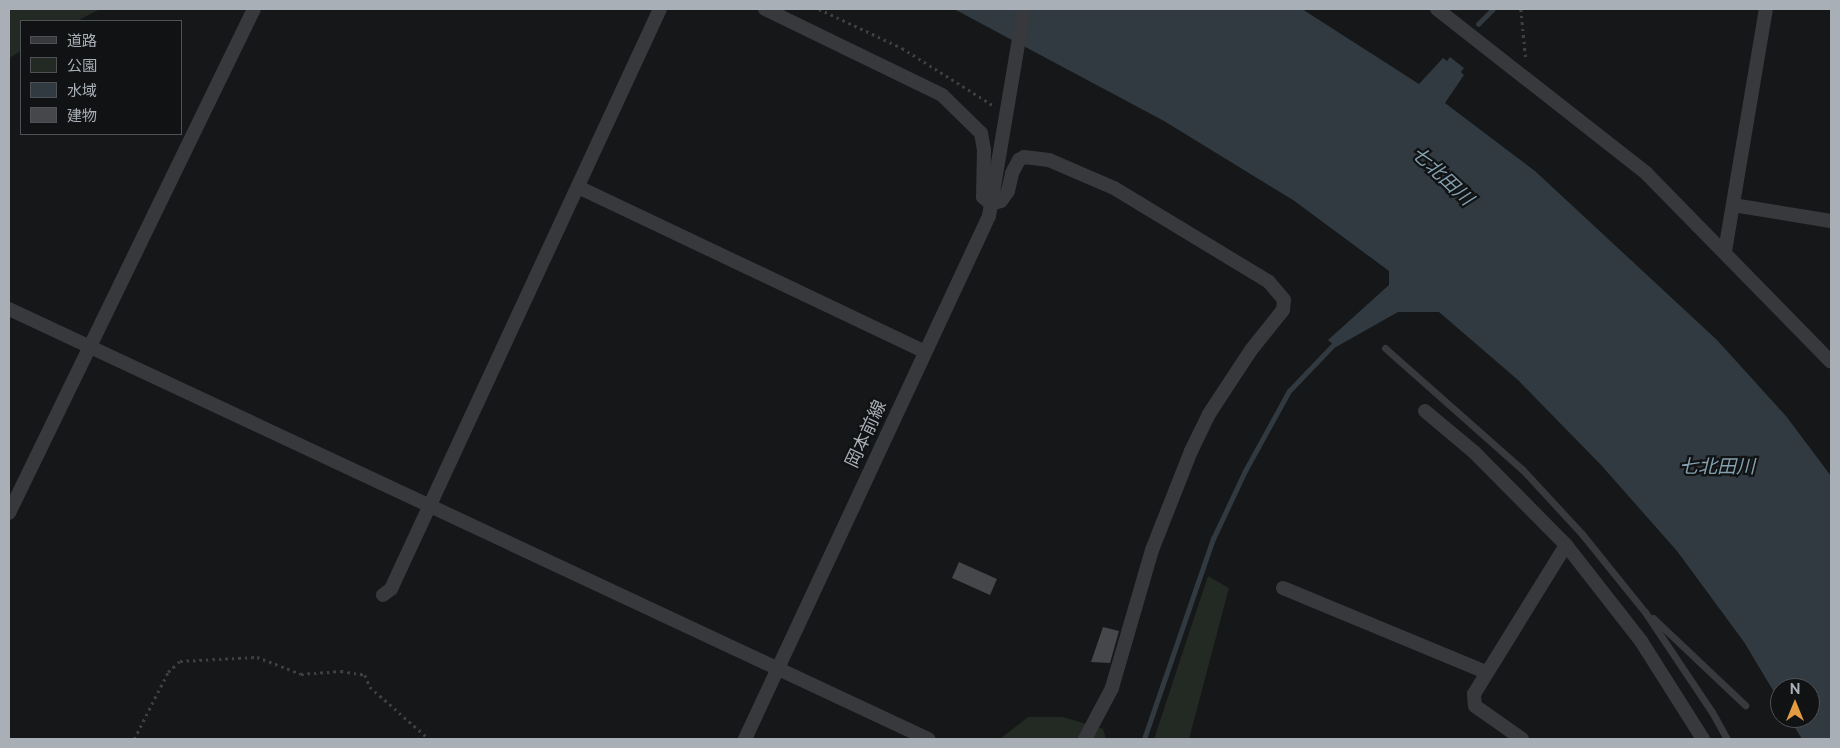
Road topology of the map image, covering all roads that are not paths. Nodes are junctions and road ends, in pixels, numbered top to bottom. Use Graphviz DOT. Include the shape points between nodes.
graph roads {
  1 [pos="254,9"];
  2 [pos="660,9"];
  3 [pos="765,9"];
  4 [pos="1024,9"];
  5 [pos="1437,9"];
  6 [pos="1766,9"];
  7 [pos="578,187"];
  8 [pos="1733,205"];
  9 [pos="990,210"];
  10 [pos="1831,221"];
  11 [pos="1725,252"];
  12 [pos="9,309"];
  13 [pos="88,346"];
  14 [pos="1385,348"];
  15 [pos="925,352"];
  16 [pos="1831,362"];
  17 [pos="1425,411"];
  18 [pos="430,506"];
  19 [pos="9,513"];
  20 [pos="1566,545"];
  21 [pos="1283,588"];
  22 [pos="383,595"];
  23 [pos="1646,612"];
  24 [pos="778,669"];
  25 [pos="1486,672"];
  26 [pos="1745,705"];
  27 [pos="745,739"];
  28 [pos="928,739"];
  29 [pos="1085,739"];
  30 [pos="1522,739"];
  31 [pos="1703,739"];
  32 [pos="1727,739"];
  1 -- 13 [label="street"];
  2 -- 7 [label="street"];
  3 -- 9 [label="street" via="942,95 981,133 984,150 982,197"];
  4 -- 9 [label="street"];
  5 -- 11 [label="street" via="1646,173"];
  6 -- 8 [label="street"];
  7 -- 15 [label="street"];
  7 -- 18 [label="street"];
  8 -- 10 [label="street"];
  8 -- 11 [label="street"];
  9 -- 15 [label="street, 岡本前線"];
  9 -- 29 [label="street" via="1008,191 1012,172 1019,160 1035,157 1049,160 1122,193 1270,282 1284,300 1283,310 1214,406 1191,451 1152,550 1112,688"];
  11 -- 16 [label="street"];
  12 -- 13 [label="street"];
  13 -- 18 [label="street"];
  13 -- 19 [label="street"];
  14 -- 23 [label="lane" via="1522,469 1582,534"];
  15 -- 24 [label="street, 岡本前線"];
  17 -- 20 [label="street" via="1474,452"];
  18 -- 22 [label="street" via="391,589"];
  18 -- 24 [label="street"];
  20 -- 25 [label="street"];
  20 -- 31 [label="street" via="1636,633"];
  21 -- 25 [label="street"];
  23 -- 26 [label="lane"];
  23 -- 32 [label="lane"];
  24 -- 27 [label="street, 岡本前線"];
  24 -- 28 [label="street"];
  25 -- 30 [label="street" via="1474,694 1474,706"];
}
